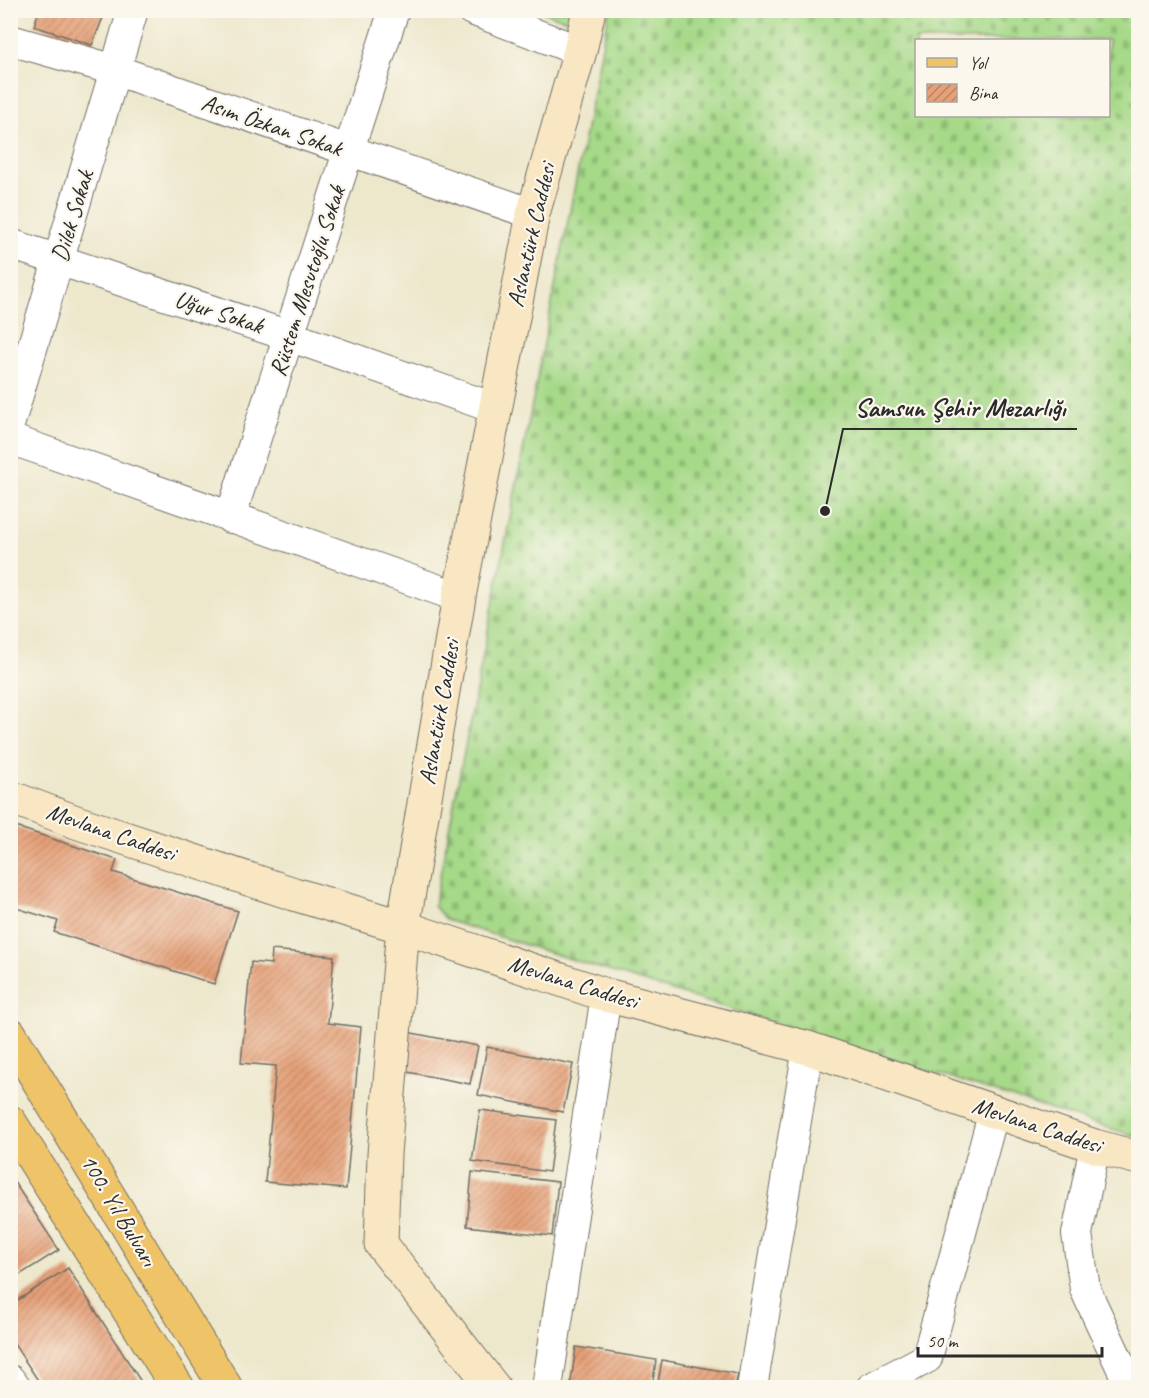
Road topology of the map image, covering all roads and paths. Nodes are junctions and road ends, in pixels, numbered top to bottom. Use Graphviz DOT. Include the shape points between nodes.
graph roads {
  1 [pos="133,10"];
  2 [pos="394,10"];
  3 [pos="471,10"];
  4 [pos="589,10"];
  5 [pos="10,40"];
  6 [pos="580,51"];
  7 [pos="115,70"];
  8 [pos="349,151"];
  9 [pos="533,214"];
  10 [pos="10,244"];
  11 [pos="59,259"];
  12 [pos="289,336"];
  13 [pos="494,408"];
  14 [pos="10,422"];
  15 [pos="10,439"];
  16 [pos="230,518"];
  17 [pos="459,597"];
  18 [pos="10,797"];
  19 [pos="403,927"];
  20 [pos="606,995"];
  21 [pos="10,1034"];
  22 [pos="808,1048"];
  23 [pos="994,1111"];
  24 [pos="10,1122"];
  25 [pos="1095,1146"];
  26 [pos="1138,1158"];
  27 [pos="10,1380"];
  28 [pos="16,1388"];
  29 [pos="178,1388"];
  30 [pos="226,1388"];
  31 [pos="494,1388"];
  32 [pos="546,1388"];
  33 [pos="752,1388"];
  34 [pos="871,1388"];
  35 [pos="1131,1388"];
  1 -- 7 [label="street, Dilek Sokak"];
  2 -- 8 [label="street, Rüstem Mesutoğlu Sokak"];
  3 -- 6 [label="street"];
  4 -- 6 [label="street, Aslantürk Caddesi"];
  5 -- 7 [label="street, Asım Özkan Sokak"];
  6 -- 9 [label="street, Aslantürk Caddesi"];
  7 -- 8 [label="street, Asım Özkan Sokak"];
  7 -- 11 [label="street, Dilek Sokak"];
  8 -- 9 [label="street, Asım Özkan Sokak"];
  8 -- 12 [label="street, Rüstem Mesutoğlu Sokak"];
  9 -- 13 [label="street, Aslantürk Caddesi"];
  10 -- 11 [label="street, Uğur Sokak"];
  11 -- 12 [label="street, Uğur Sokak"];
  11 -- 14 [label="street, Dilek Sokak"];
  12 -- 13 [label="street, Uğur Sokak"];
  12 -- 16 [label="street, Rüstem Mesutoğlu Sokak"];
  13 -- 17 [label="street, Aslantürk Caddesi"];
  15 -- 16 [label="street"];
  16 -- 17 [label="street"];
  17 -- 19 [label="street, Aslantürk Caddesi"];
  18 -- 19 [label="street, Mevlana Caddesi" via="76,822"];
  19 -- 20 [label="street, Mevlana Caddesi"];
  19 -- 31 [label="street, Aslantürk Caddesi" via="384,1154 381,1244"];
  20 -- 22 [label="street, Mevlana Caddesi"];
  20 -- 32 [label="street"];
  21 -- 30 [label="main road, 100. Yıl Bulvarı"];
  22 -- 23 [label="street, Mevlana Caddesi"];
  22 -- 33 [label="street"];
  23 -- 25 [label="street, Mevlana Caddesi"];
  23 -- 34 [label="street" via="927,1358"];
  24 -- 29 [label="main road, 100. Yıl Bulvarı"];
  25 -- 26 [label="street, Mevlana Caddesi"];
  25 -- 35 [label="street" via="1077,1234 1085,1289"];
  27 -- 28 [label="street"];
}
